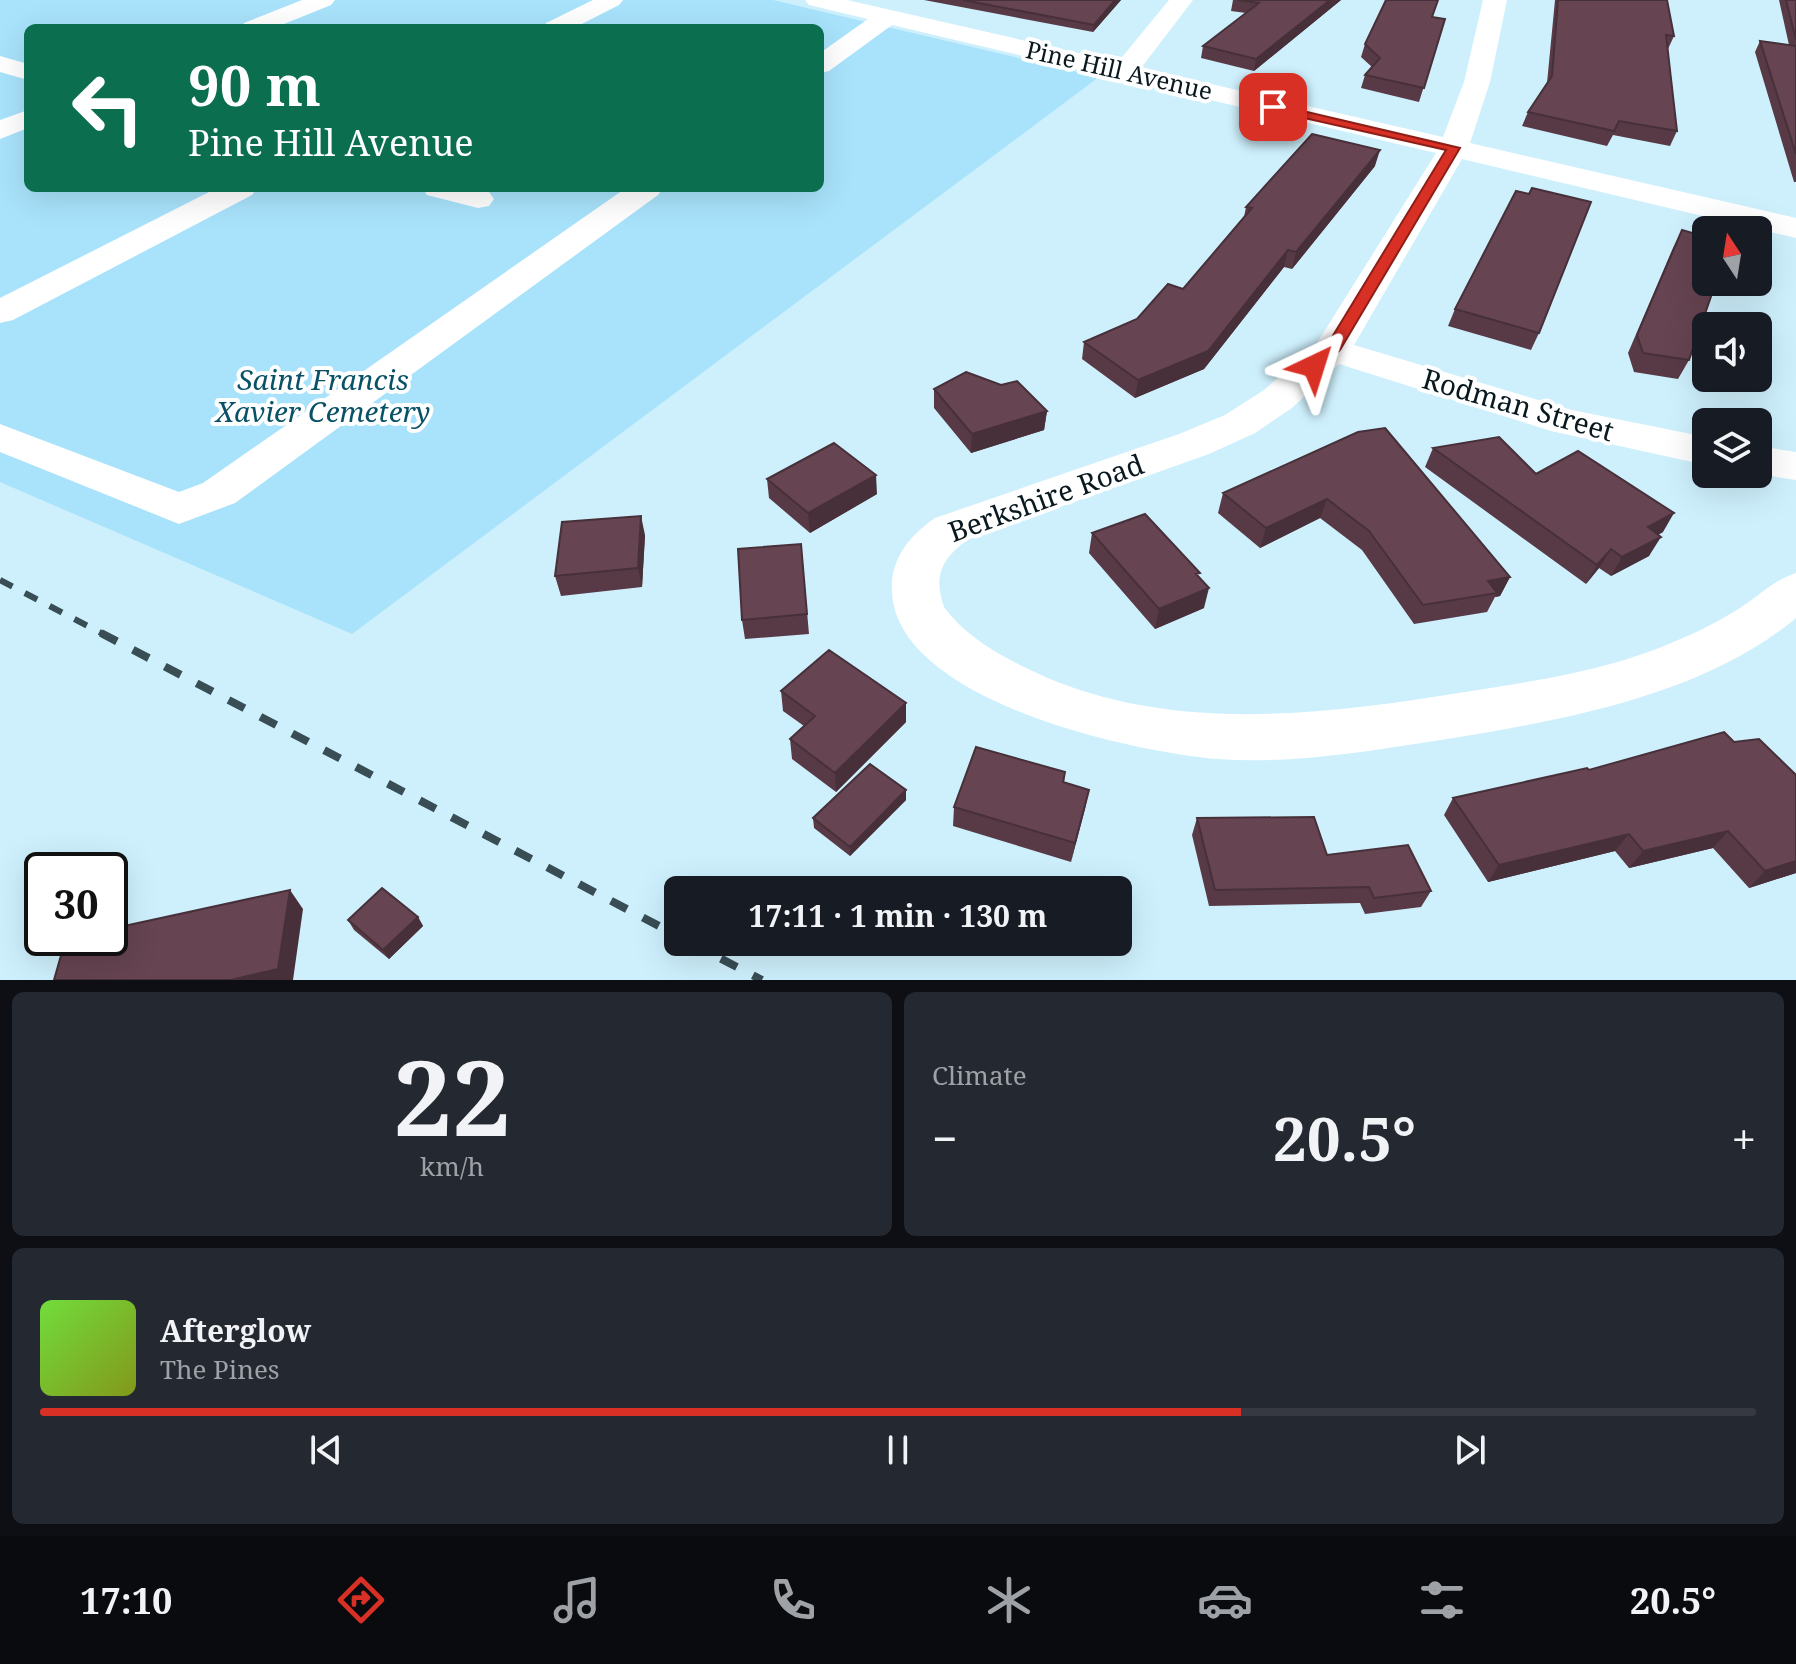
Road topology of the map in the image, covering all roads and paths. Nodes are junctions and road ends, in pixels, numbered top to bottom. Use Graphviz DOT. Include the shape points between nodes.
graph roads {
  1 [pos="323,0"];
  2 [pos="611,0"];
  3 [pos="817,0"];
  4 [pos="1181,0"];
  5 [pos="1495,0"];
  6 [pos="855,4"];
  7 [pos="887,17"];
  8 [pos="263,24"];
  9 [pos="563,24"];
  10 [pos="824,62"];
  11 [pos="0,64"];
  12 [pos="24,71"];
  13 [pos="1123,73"];
  14 [pos="24,120"];
  15 [pos="0,130"];
  16 [pos="1454,148"];
  17 [pos="233,192"];
  18 [pos="453,192"];
  19 [pos="641,192"];
  20 [pos="478,199"];
  21 [pos="1796,228"];
  22 [pos="0,312"];
  23 [pos="1332,350"];
  24 [pos="0,437"];
  25 [pos="1692,448"];
  26 [pos="1772,462"];
  27 [pos="1796,466"];
  28 [pos="1796,591"];
  1 -- 8 [label="street"];
  2 -- 9 [label="street"];
  3 -- 6 [label="street, Pine Hill Avenue"];
  4 -- 13 [label="street"];
  5 -- 16 [label="street, Berkshire Road" via="1477,82"];
  6 -- 7 [label="street, Pine Hill Avenue"];
  7 -- 10 [label="street"];
  7 -- 13 [label="street, Pine Hill Avenue"];
  11 -- 12 [label="street"];
  13 -- 16 [label="street, Pine Hill Avenue"];
  14 -- 15 [label="street"];
  16 -- 21 [label="street, Pine Hill Avenue"];
  16 -- 23 [label="street, Berkshire Road"];
  17 -- 22 [label="street"];
  18 -- 20 [label="street"];
  19 -- 24 [label="street" via="219,493 179,509"];
  23 -- 25 [label="street, Rodman Street" via="1566,422"];
  23 -- 28 [label="street, Berkshire Road" via="1278,399 1240,424 951,529 925,548 915,574 917,606 938,636 981,671 1040,700 1186,735 1261,738 1334,734 1471,714 1634,676 1752,625"];
  26 -- 27 [label="street"];
}
